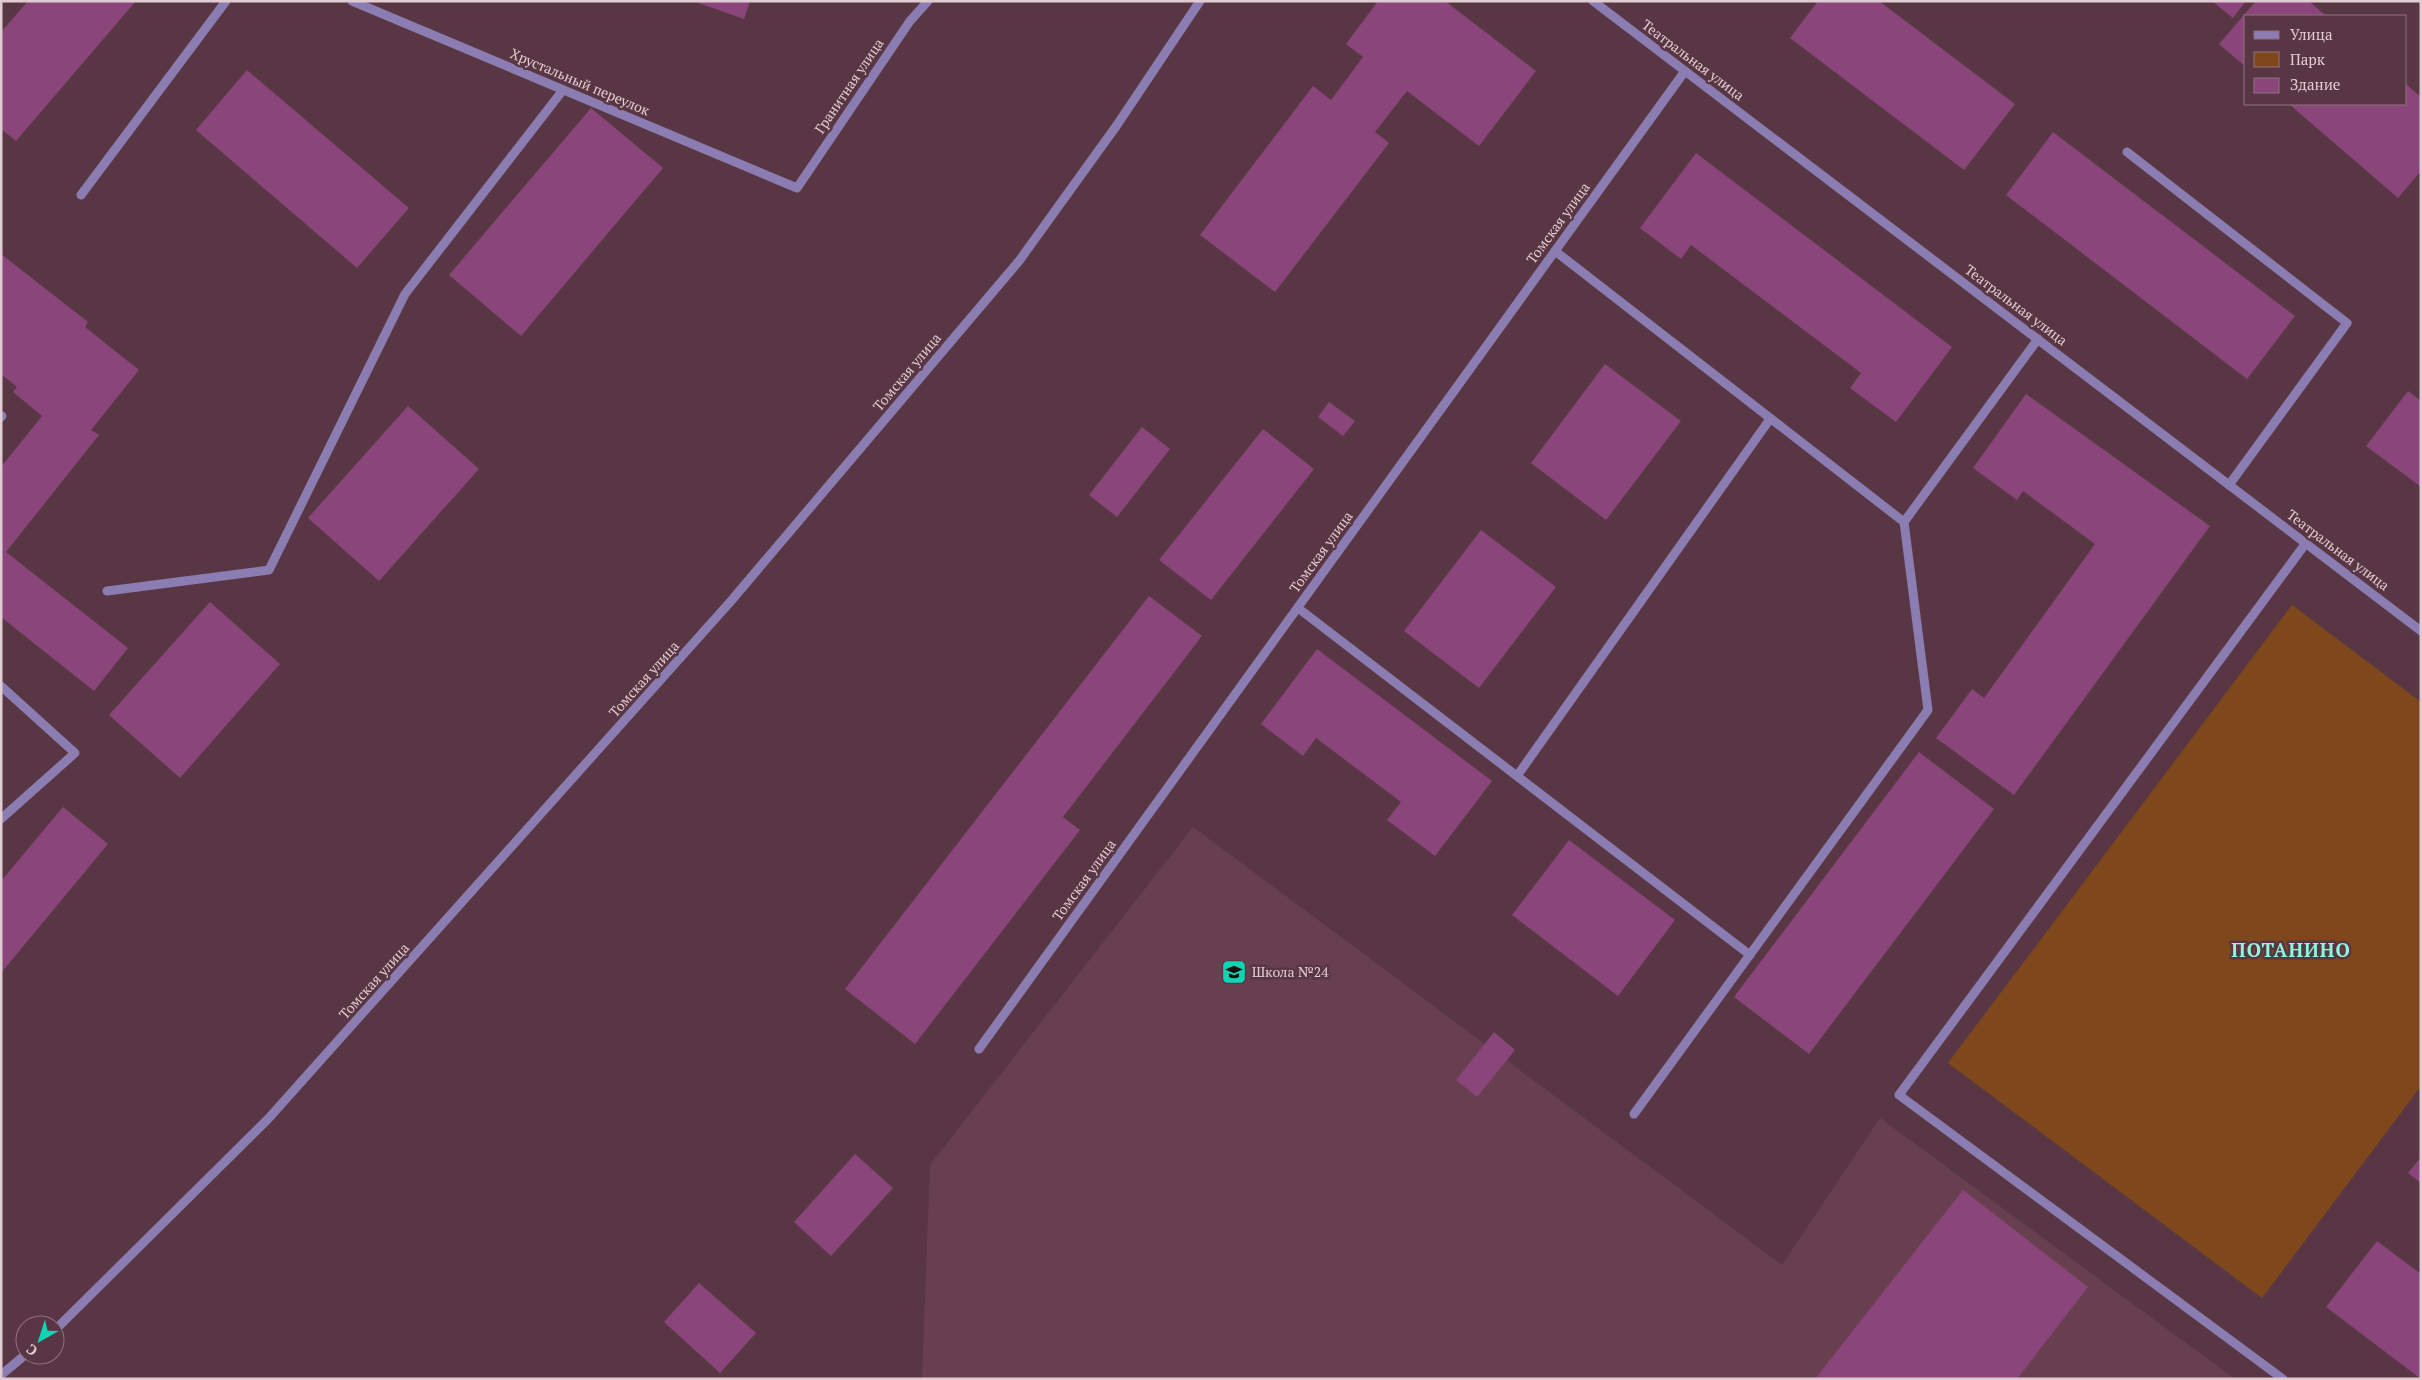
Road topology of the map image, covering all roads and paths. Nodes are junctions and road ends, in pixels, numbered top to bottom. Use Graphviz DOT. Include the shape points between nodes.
graph roads {
  1 [pos="226,1"];
  2 [pos="352,1"];
  3 [pos="928,1"];
  4 [pos="1200,1"];
  5 [pos="1593,1"];
  6 [pos="1686,71"];
  7 [pos="563,90"];
  8 [pos="2127,152"];
  9 [pos="797,188"];
  10 [pos="81,195"];
  11 [pos="1555,251"];
  12 [pos="2038,339"];
  13 [pos="1770,419"];
  14 [pos="2230,485"];
  15 [pos="1904,522"];
  16 [pos="2306,543"];
  17 [pos="107,591"];
  18 [pos="1298,608"];
  19 [pos="2421,631"];
  20 [pos="1,686"];
  21 [pos="1517,776"];
  22 [pos="1,819"];
  23 [pos="1750,955"];
  24 [pos="980,1049"];
  25 [pos="1634,1114"];
  26 [pos="65,1320"];
  27 [pos="15,1363"];
  28 [pos="1,1375"];
  29 [pos="2283,1379"];
  1 -- 10 [label="street"];
  2 -- 7 [label="street, Хрустальный переулок"];
  3 -- 9 [label="street, Гранитная улица" via="910,21"];
  4 -- 26 [label="street, Томская улица" via="1117,125 1019,261 732,601 268,1120"];
  5 -- 6 [label="street, Театральная улица"];
  6 -- 11 [label="street, Томская улица"];
  6 -- 12 [label="street, Театральная улица"];
  7 -- 9 [label="street, Хрустальный переулок"];
  7 -- 17 [label="street" via="406,294 269,570"];
  8 -- 14 [label="street" via="2347,323"];
  11 -- 13 [label="street"];
  11 -- 18 [label="street, Томская улица"];
  12 -- 14 [label="street, Театральная улица"];
  12 -- 15 [label="street"];
  13 -- 15 [label="street"];
  13 -- 21 [label="street"];
  14 -- 16 [label="street, Театральная улица"];
  15 -- 23 [label="street" via="1928,710"];
  16 -- 19 [label="street, Театральная улица"];
  16 -- 29 [label="street" via="1899,1095"];
  18 -- 21 [label="street"];
  18 -- 24 [label="street, Томская улица"];
  20 -- 22 [label="street" via="76,753"];
  21 -- 23 [label="street"];
  23 -- 25 [label="street"];
  27 -- 28 [label="street"];
}
